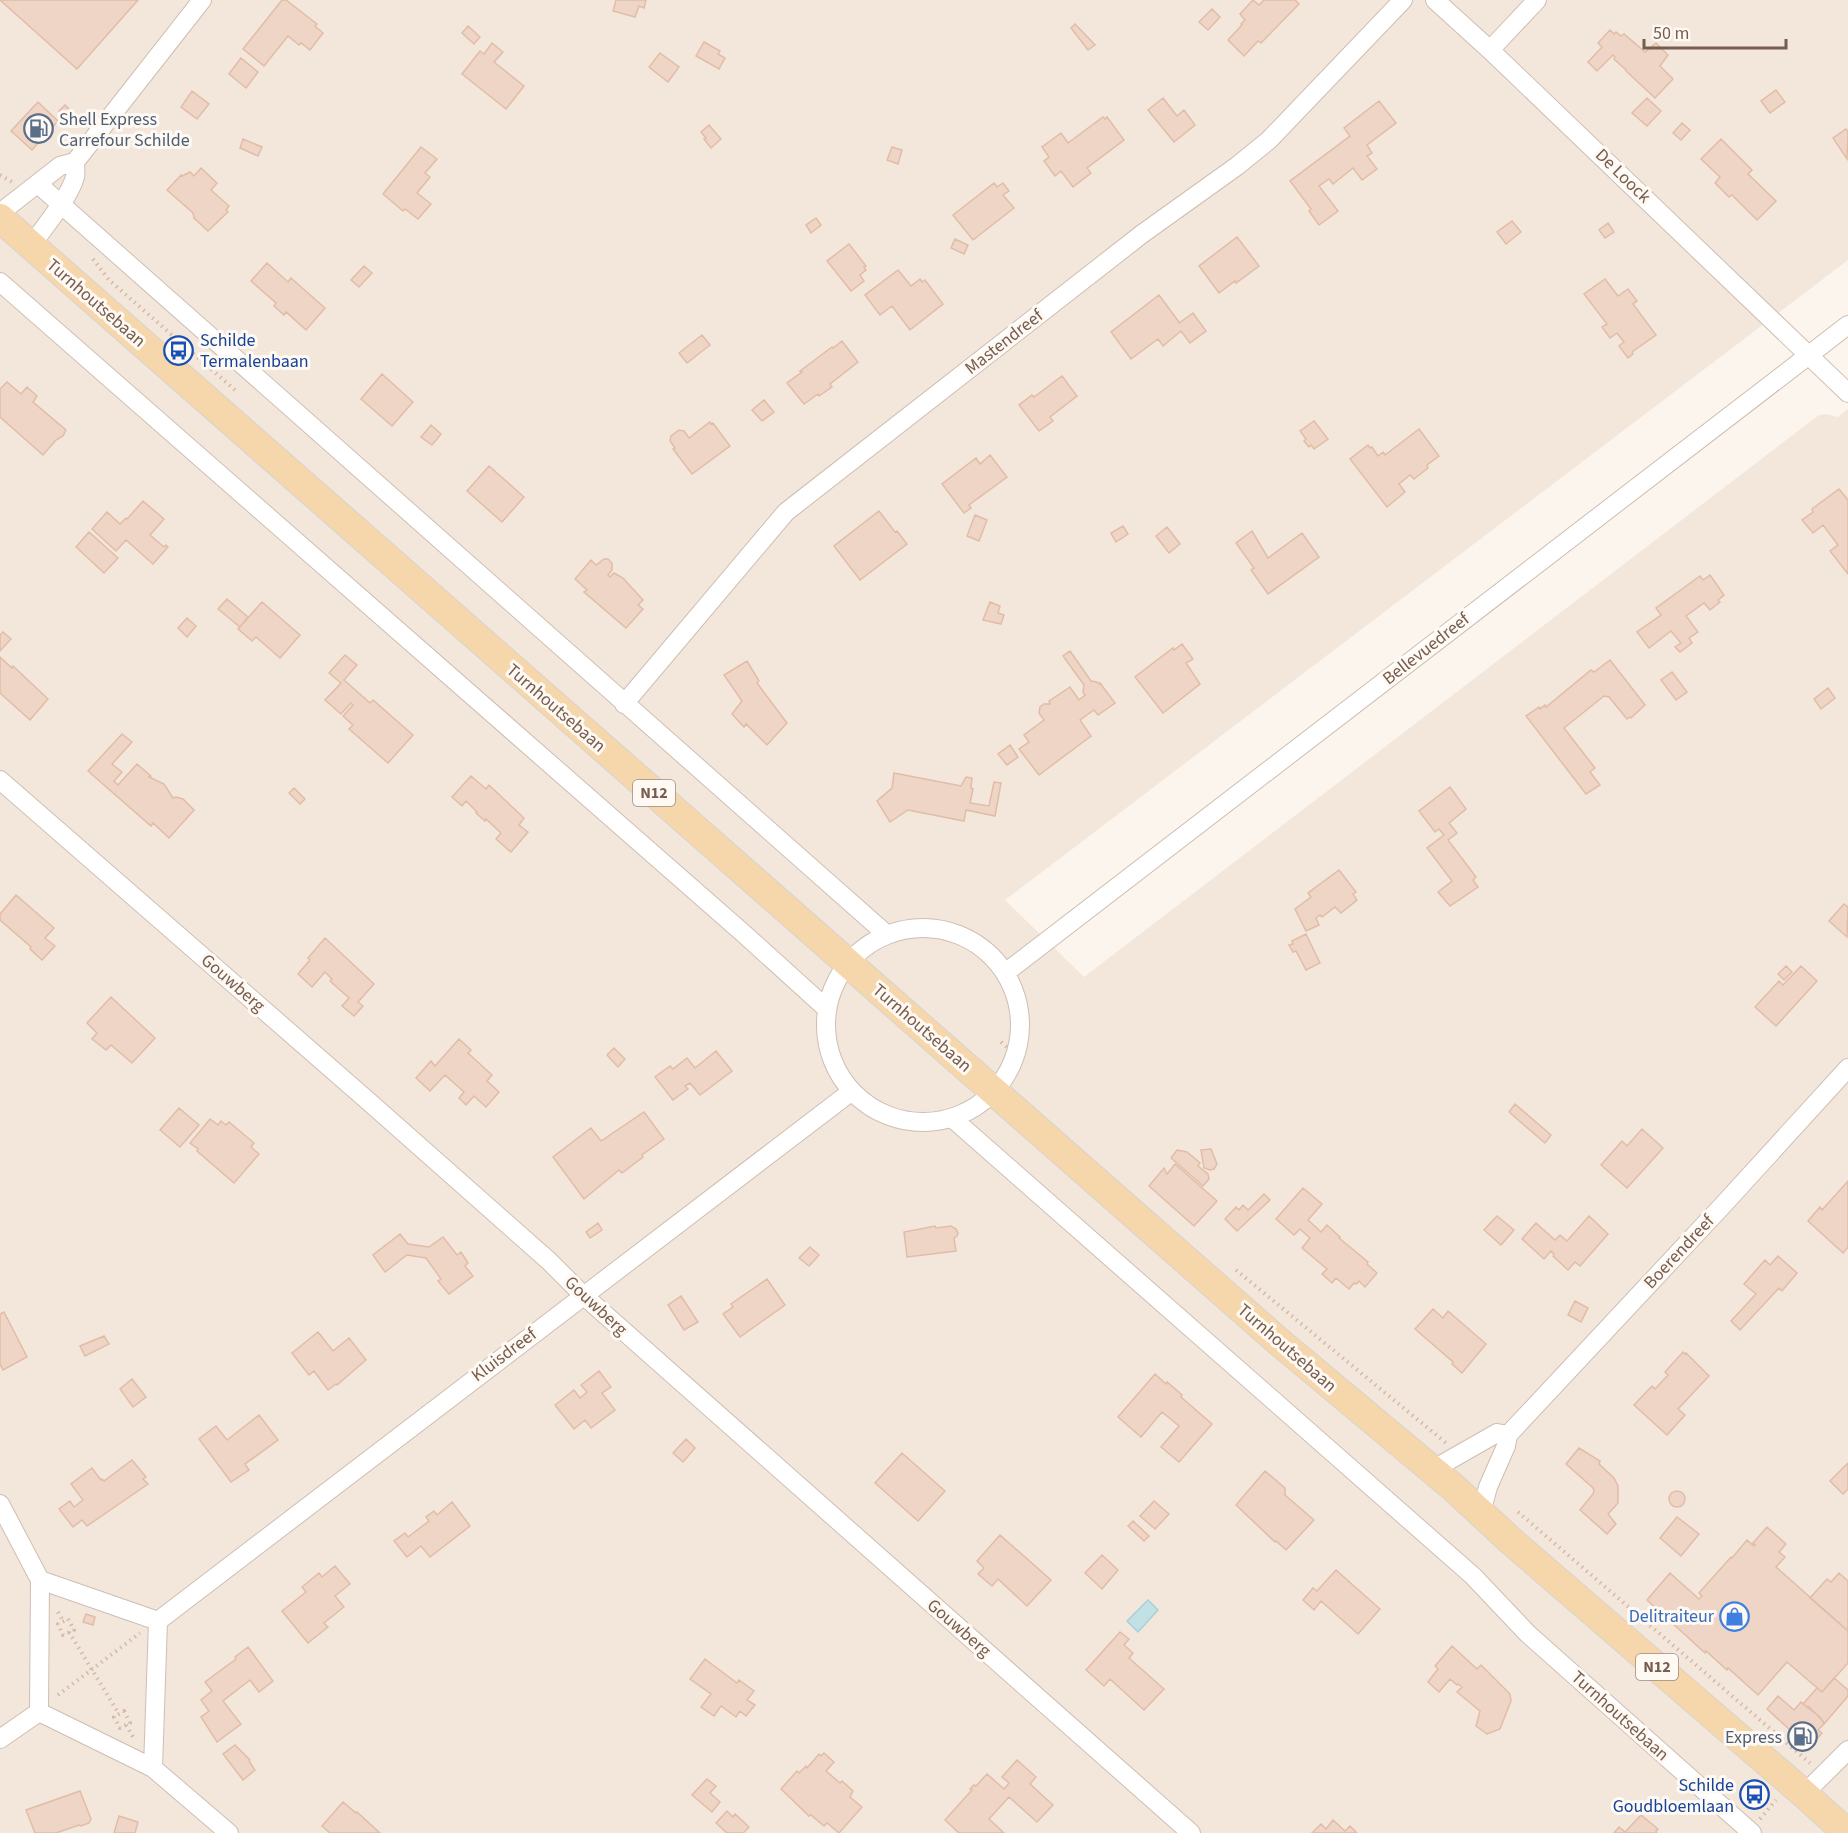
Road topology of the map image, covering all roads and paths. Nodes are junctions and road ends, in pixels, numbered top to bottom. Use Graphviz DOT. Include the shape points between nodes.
graph roads {
  1 [pos="202,0"];
  2 [pos="1403,0"];
  3 [pos="1435,0"];
  4 [pos="1537,0"];
  5 [pos="1490,50"];
  6 [pos="75,162"];
  7 [pos="0,175"];
  8 [pos="33,188"];
  9 [pos="60,205"];
  10 [pos="0,213"];
  11 [pos="0,218"];
  12 [pos="31,246"];
  13 [pos="89,254"];
  14 [pos="0,282"];
  15 [pos="1848,325"];
  16 [pos="1808,356"];
  17 [pos="1848,393"];
  18 [pos="243,397"];
  19 [pos="624,704"];
  20 [pos="0,780"];
  21 [pos="885,933"];
  22 [pos="848,963"];
  23 [pos="1005,973"];
  24 [pos="827,1010"];
  25 [pos="1001,1042"];
  26 [pos="1015,1054"];
  27 [pos="1848,1068"];
  28 [pos="852,1092"];
  29 [pos="994,1092"];
  30 [pos="952,1118"];
  31 [pos="1234,1269"];
  32 [pos="583,1295"];
  33 [pos="1508,1435"];
  34 [pos="1460,1454"];
  35 [pos="1432,1470"];
  36 [pos="0,1504"];
  37 [pos="1515,1510"];
  38 [pos="1481,1513"];
  39 [pos="40,1580"];
  40 [pos="158,1621"];
  41 [pos="69,1632"];
  42 [pos="91,1669"];
  43 [pos="39,1712"];
  44 [pos="119,1714"];
  45 [pos="0,1739"];
  46 [pos="1848,1750"];
  47 [pos="153,1768"];
  48 [pos="1813,1784"];
  49 [pos="228,1833"];
  50 [pos="1191,1833"];
  51 [pos="1752,1833"];
  52 [pos="1847,1833"];
  1 -- 6 [label="street"];
  2 -- 19 [label="street, Mastendreef" via="1269,140 1142,234 786,512"];
  3 -- 5 [label="street, De Loock"];
  4 -- 5 [label="street"];
  5 -- 16 [label="street, De Loock"];
  6 -- 8 [label="street" via="60,166"];
  6 -- 9 [label="street" via="76,175"];
  7 -- 8 [label="path"];
  8 -- 9 [label="street"];
  8 -- 10 [label="street"];
  9 -- 12 [label="street"];
  9 -- 19 [label="street"];
  11 -- 12 [label="main road, Turnhoutsebaan / N12"];
  12 -- 22 [label="main road, Turnhoutsebaan / N12"];
  13 -- 18 [label="path" via="109,280"];
  14 -- 24 [label="street"];
  15 -- 16 [label="street, Bellevuedreef"];
  16 -- 17 [label="street, De Loock"];
  16 -- 23 [label="street, Bellevuedreef"];
  19 -- 21 [label="street"];
  20 -- 32 [label="street, Gouwberg" via="367,1100"];
  21 -- 22 [label="street"];
  21 -- 23 [label="street" via="911,928 948,930 980,946"];
  22 -- 24 [label="street" via="834,984"];
  22 -- 29 [label="main road, Turnhoutsebaan / N12"];
  23 -- 26 [label="street" via="1016,996 1020,1021"];
  24 -- 28 [label="street" via="826,1039 835,1067"];
  25 -- 26 [label="path"];
  26 -- 29 [label="street"];
  27 -- 33 [label="street, Boerendreef"];
  28 -- 30 [label="street" via="873,1108 898,1119 925,1122"];
  28 -- 32 [label="street, Kluisdreef"];
  29 -- 30 [label="street"];
  29 -- 35 [label="main road, Turnhoutsebaan / N12"];
  30 -- 51 [label="street, Turnhoutsebaan" via="1473,1576 1528,1634"];
  31 -- 34 [label="path"];
  32 -- 40 [label="street, Kluisdreef"];
  32 -- 50 [label="street, Gouwberg"];
  33 -- 34 [label="street" via="1497,1433"];
  33 -- 38 [label="street, Boerendreef"];
  34 -- 35 [label="street"];
  35 -- 38 [label="main road, Turnhoutsebaan / N12"];
  36 -- 39 [label="street"];
  37 -- 48 [label="path"];
  38 -- 48 [label="main road, Turnhoutsebaan / N12"];
  39 -- 40 [label="street"];
  39 -- 43 [label="street"];
  40 -- 42 [label="path"];
  40 -- 47 [label="street"];
  41 -- 42 [label="path"];
  42 -- 43 [label="path"];
  42 -- 44 [label="path"];
  43 -- 45 [label="street"];
  43 -- 47 [label="street"];
  44 -- 44 [label="path" via="114,1717 120,1728 130,1722 124,1711"];
  46 -- 48 [label="street"];
  47 -- 49 [label="street"];
  48 -- 52 [label="main road, Turnhoutsebaan / N12"];
}
